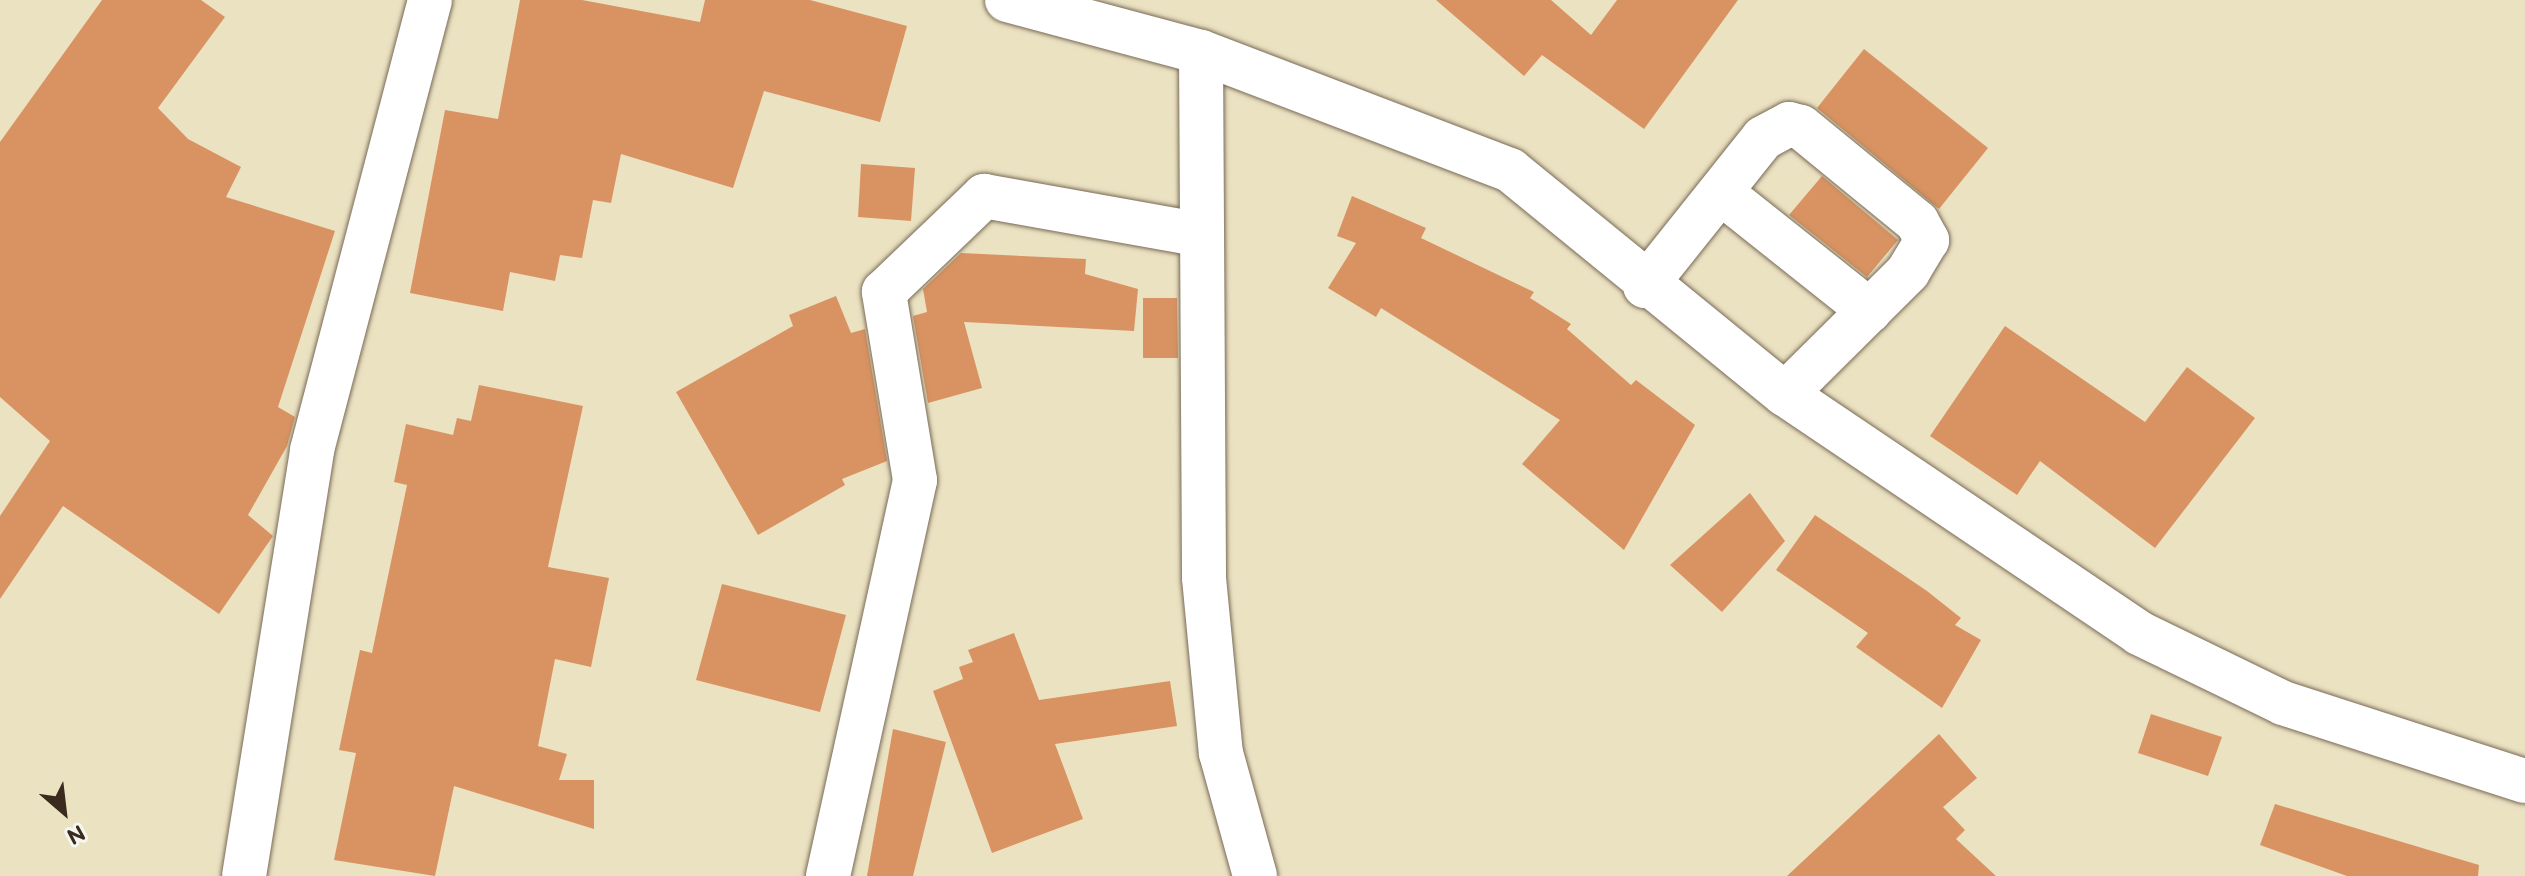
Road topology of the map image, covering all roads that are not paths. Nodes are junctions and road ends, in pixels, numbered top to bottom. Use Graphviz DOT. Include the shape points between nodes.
graph roads {
  1 [pos="430,0"];
  2 [pos="1007,0"];
  3 [pos="1201,52"];
  4 [pos="1724,195"];
  5 [pos="1198,234"];
  6 [pos="1645,286"];
  7 [pos="1870,311"];
  8 [pos="1785,394"];
  9 [pos="2525,781"];
  10 [pos="244,876"];
  11 [pos="828,876"];
  12 [pos="1255,876"];
  1 -- 10 [label="street" via="312,450"];
  2 -- 3 [label="street"];
  3 -- 5 [label="street"];
  3 -- 6 [label="street" via="1510,170"];
  4 -- 6 [label="street"];
  4 -- 7 [label="street"];
  4 -- 7 [label="street" via="1763,138 1789,124 1801,127 1917,222 1927,240 1924,255"];
  5 -- 11 [label="street" via="984,196 884,292 915,480"];
  5 -- 12 [label="street" via="1204,578 1221,753"];
  6 -- 8 [label="street"];
  7 -- 8 [label="street"];
  8 -- 9 [label="street" via="2139,633 2283,703"];
}
